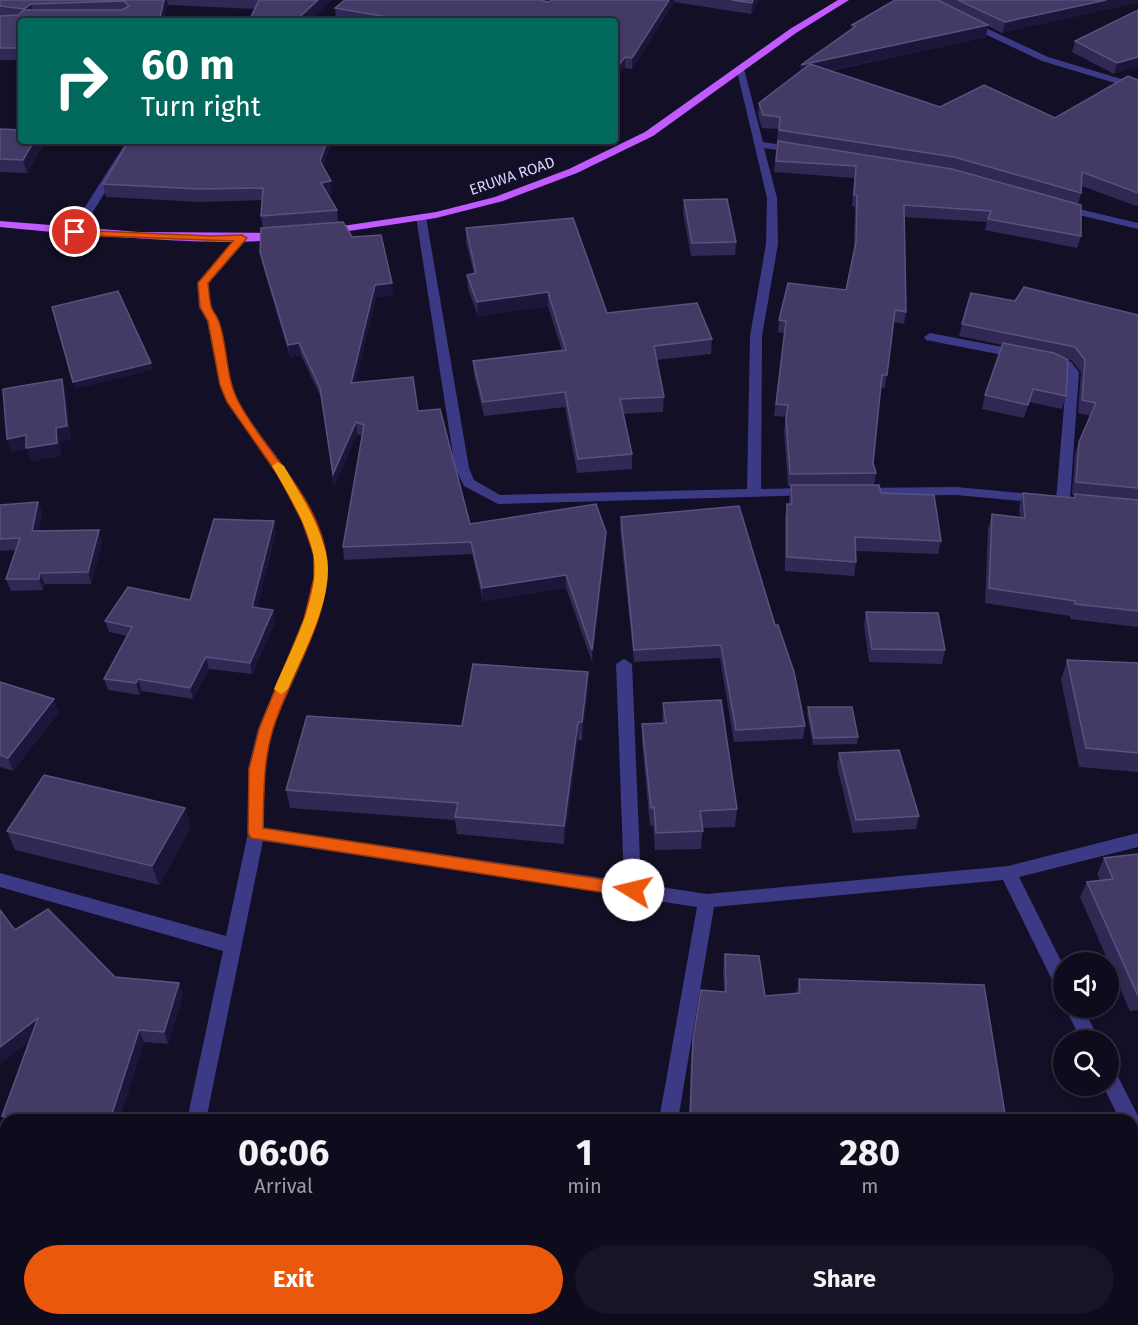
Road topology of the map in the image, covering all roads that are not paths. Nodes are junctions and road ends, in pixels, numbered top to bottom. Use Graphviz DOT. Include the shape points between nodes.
graph roads {
  1 [pos="844,0"];
  2 [pos="961,19"];
  3 [pos="739,69"];
  4 [pos="1138,87"];
  5 [pos="130,144"];
  6 [pos="758,144"];
  7 [pos="804,151"];
  8 [pos="1054,206"];
  9 [pos="421,218"];
  10 [pos="0,224"];
  11 [pos="1138,226"];
  12 [pos="75,232"];
  13 [pos="321,232"];
  14 [pos="285,236"];
  15 [pos="242,238"];
  16 [pos="930,337"];
  17 [pos="825,492"];
  18 [pos="849,492"];
  19 [pos="754,493"];
  20 [pos="624,664"];
  21 [pos="256,833"];
  22 [pos="1138,840"];
  23 [pos="1008,873"];
  24 [pos="0,880"];
  25 [pos="633,890"];
  26 [pos="708,901"];
  27 [pos="233,946"];
  28 [pos="1053,964"];
  29 [pos="1118,1096"];
  30 [pos="197,1114"];
  31 [pos="669,1114"];
  32 [pos="1127,1114"];
  1 -- 3 [label="main road, ERUWA ROAD"];
  2 -- 4 [label="street" via="1045,59"];
  3 -- 6 [label="street"];
  3 -- 9 [label="main road, ERUWA ROAD" via="649,134 573,171 499,199"];
  5 -- 12 [label="street"];
  6 -- 7 [label="street"];
  6 -- 19 [label="street" via="772,198 772,232 756,336"];
  8 -- 11 [label="street"];
  9 -- 13 [label="main road, ERUWA ROAD"];
  9 -- 19 [label="street" via="462,468 469,483 498,500"];
  10 -- 12 [label="main road"];
  12 -- 15 [label="main road"];
  14 -- 15 [label="main road"];
  15 -- 21 [label="street" via="203,283 205,307 213,321 233,402 284,474 309,521 320,555 321,578 311,619 266,729 256,769"];
  16 -- 18 [label="street" via="1036,357 1067,365 1073,372 1068,501 956,491"];
  17 -- 19 [label="street"];
  20 -- 25 [label="street"];
  21 -- 25 [label="street"];
  21 -- 27 [label="street"];
  22 -- 23 [label="street"];
  23 -- 26 [label="street"];
  23 -- 28 [label="street"];
  24 -- 27 [label="street"];
  25 -- 26 [label="street"];
  26 -- 31 [label="street"];
  27 -- 30 [label="street"];
  29 -- 32 [label="street"];
}
